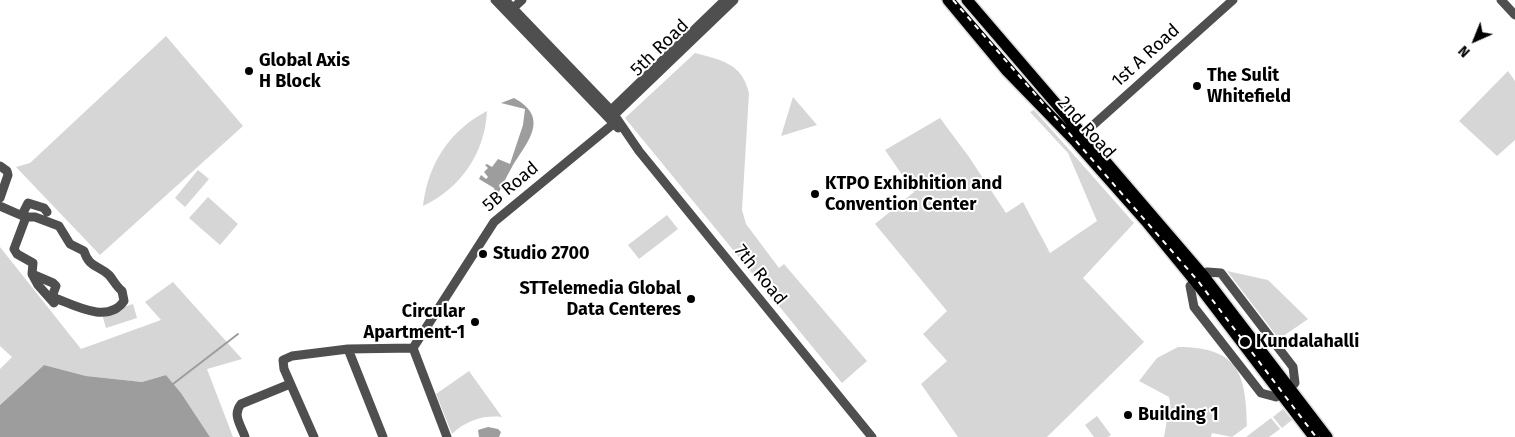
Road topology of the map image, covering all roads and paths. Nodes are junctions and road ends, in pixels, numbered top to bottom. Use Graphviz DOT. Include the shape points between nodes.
graph roads {
  1 [pos="495,0"];
  2 [pos="505,0"];
  3 [pos="522,0"];
  4 [pos="734,0"];
  5 [pos="948,0"];
  6 [pos="966,0"];
  7 [pos="1233,0"];
  8 [pos="1501,0"];
  9 [pos="721,6"];
  10 [pos="511,11"];
  11 [pos="1515,15"];
  12 [pos="1028,73"];
  13 [pos="1013,76"];
  14 [pos="1023,87"];
  15 [pos="612,117"];
  16 [pos="1082,136"];
  17 [pos="0,166"];
  18 [pos="0,198"];
  19 [pos="0,206"];
  20 [pos="47,212"];
  21 [pos="24,216"];
  22 [pos="32,274"];
  23 [pos="1199,278"];
  24 [pos="66,308"];
  25 [pos="413,348"];
  26 [pos="348,350"];
  27 [pos="290,384"];
  28 [pos="1285,390"];
  29 [pos="245,437"];
  30 [pos="314,437"];
  31 [pos="383,437"];
  32 [pos="446,437"];
  33 [pos="872,437"];
  34 [pos="1314,437"];
  35 [pos="1327,437"];
  1 -- 10 [label="street, 7th Road"];
  2 -- 10 [label="street, 7th Road"];
  3 -- 10 [label="street"];
  4 -- 9 [label="street, 5th Road"];
  5 -- 13 [label="main road, 2nd Road"];
  6 -- 12 [label="main road, 2nd Road"];
  7 -- 16 [label="street, 1st A Road"];
  8 -- 11 [label="street"];
  9 -- 15 [label="street, 5th Road"];
  10 -- 15 [label="street, 7th Road"];
  12 -- 13 [label="main road"];
  12 -- 14 [label="main road"];
  12 -- 16 [label="main road, 2nd Road"];
  13 -- 14 [label="main road, 2nd Road"];
  14 -- 23 [label="main road, 2nd Road"];
  15 -- 25 [label="street, 5B Road" via="494,222"];
  15 -- 33 [label="street, 7th Road" via="620,131 626,133"];
  16 -- 23 [label="main road, 2nd Road"];
  17 -- 18 [label="street" via="8,175"];
  19 -- 21 [label="street"];
  20 -- 21 [label="street" via="44,208 28,204"];
  21 -- 22 [label="street" via="14,249 33,262"];
  21 -- 22 [label="street" via="59,226 70,244 84,251 95,268 109,275 122,291 124,301 119,308 106,313 93,312 56,298 52,294 56,286 53,283"];
  22 -- 24 [label="street" via="51,301"];
  23 -- 28 [label="main road, 2nd Road"];
  23 -- 28 [label="street" via="1190,286 1194,307 1261,393 1276,397"];
  25 -- 26 [label="street"];
  25 -- 32 [label="street"];
  26 -- 27 [label="street" via="292,356 283,360"];
  26 -- 31 [label="street"];
  27 -- 29 [label="street" via="241,404 236,415"];
  27 -- 30 [label="street"];
  28 -- 34 [label="main road, 2nd Road"];
  28 -- 35 [label="main road, 2nd Road"];
}
